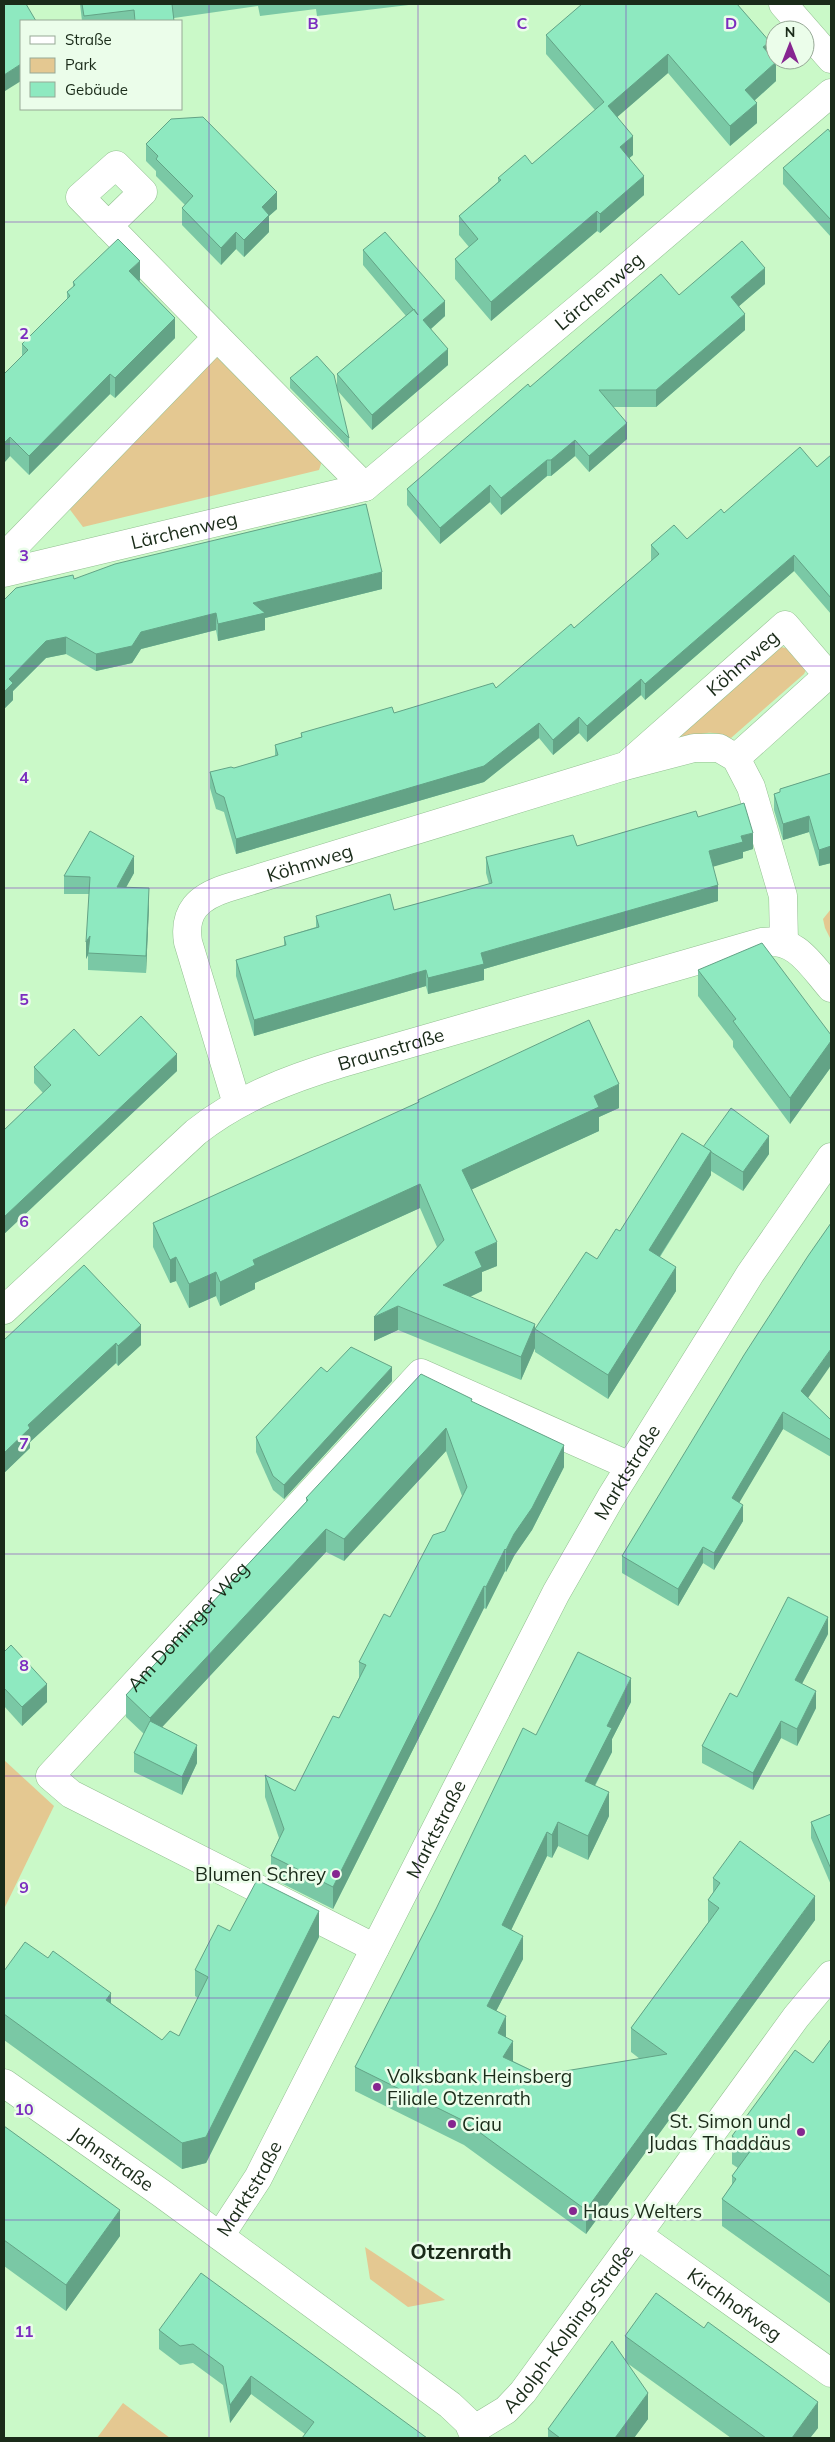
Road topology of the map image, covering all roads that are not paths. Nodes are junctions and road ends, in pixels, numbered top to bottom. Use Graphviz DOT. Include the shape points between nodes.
graph roads {
  1 [pos="783,4"];
  2 [pos="831,59"];
  3 [pos="831,92"];
  4 [pos="108,226"];
  5 [pos="217,337"];
  6 [pos="365,487"];
  7 [pos="4,557"];
  8 [pos="4,573"];
  9 [pos="736,758"];
  10 [pos="625,766"];
  11 [pos="784,942"];
  12 [pos="831,988"];
  13 [pos="237,1104"];
  14 [pos="831,1157"];
  15 [pos="4,1310"];
  16 [pos="630,1466"];
  17 [pos="375,1948"];
  18 [pos="831,1975"];
  19 [pos="4,2083"];
  20 [pos="638,2235"];
  21 [pos="220,2236"];
  22 [pos="831,2373"];
  23 [pos="474,2434"];
  1 -- 2 [label="street"];
  3 -- 6 [label="street, Lärchenweg"];
  4 -- 5 [label="street"];
  5 -- 6 [label="street"];
  5 -- 7 [label="street"];
  6 -- 8 [label="street, Lärchenweg"];
  9 -- 10 [label="street, Köhmweg" via="719,748 704,747"];
  9 -- 10 [label="street, Köhmweg" via="828,675 785,625"];
  9 -- 11 [label="street" via="751,787 783,896"];
  10 -- 13 [label="street, Köhmweg" via="204,897 196,904 188,921 188,942"];
  11 -- 12 [label="street" via="799,952"];
  11 -- 13 [label="street, Braunstraße" via="741,948 342,1063 287,1081"];
  13 -- 15 [label="street, Braunstraße" via="215,1117 176,1150"];
  14 -- 16 [label="street, Marktstraße" via="750,1274"];
  16 -- 17 [label="street, Marktstraße" via="556,1593"];
  16 -- 17 [label="street, Am Dominger Weg" via="421,1373 50,1776 70,1794"];
  17 -- 21 [label="street, Marktstraße" via="258,2178"];
  18 -- 20 [label="street, Adolph-Kolping-Straße" via="796,2017"];
  19 -- 21 [label="street, Jahnstraße"];
  20 -- 22 [label="street, Kirchhofweg"];
  20 -- 23 [label="street, Adolph-Kolping-Straße" via="518,2399"];
  21 -- 23 [label="street, Marktstraße" via="450,2405 465,2418"];
}
